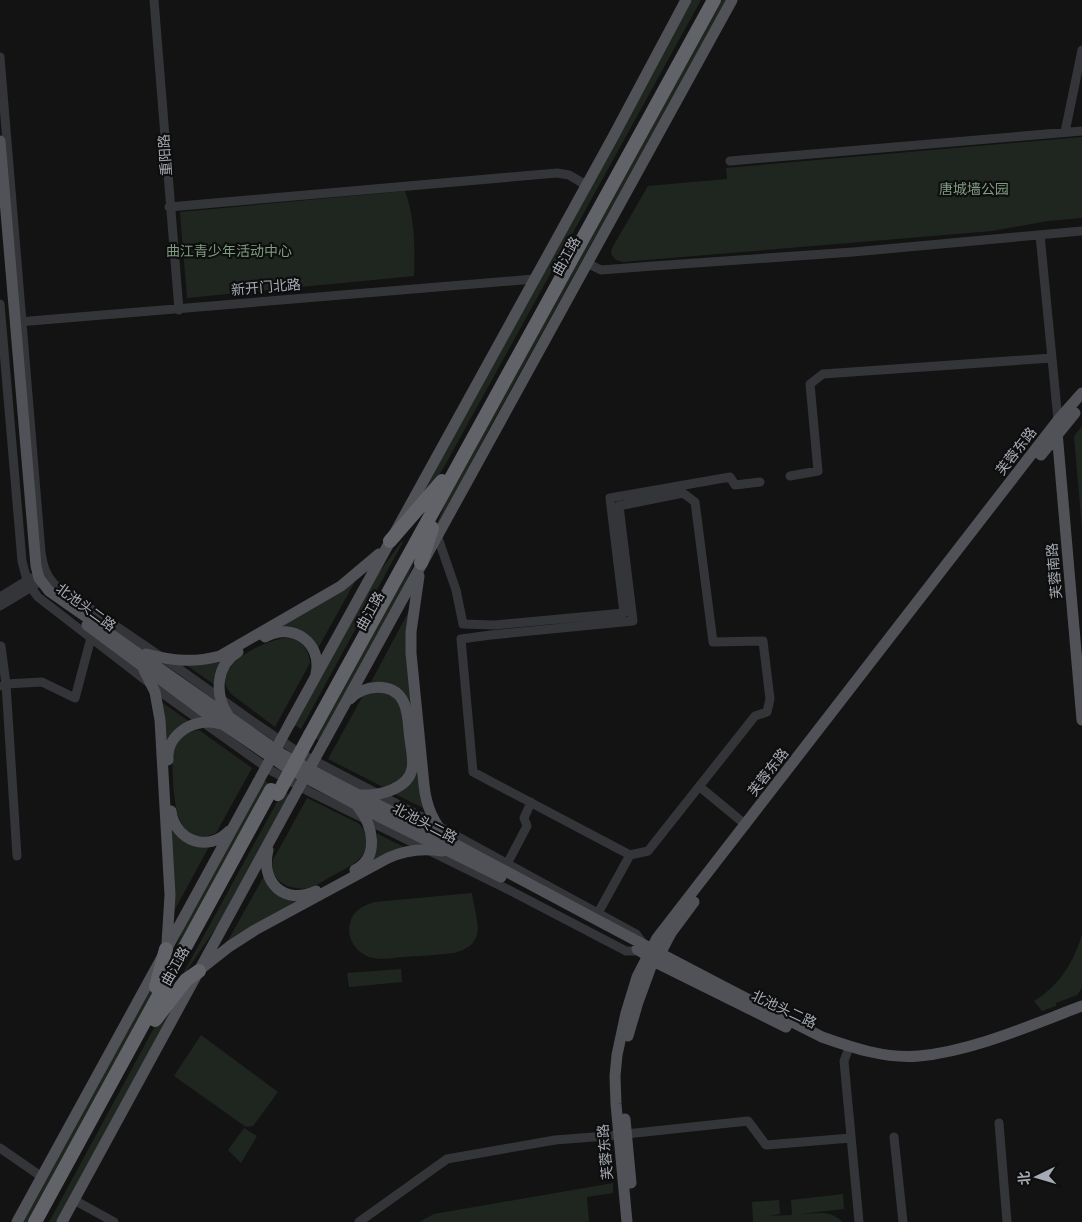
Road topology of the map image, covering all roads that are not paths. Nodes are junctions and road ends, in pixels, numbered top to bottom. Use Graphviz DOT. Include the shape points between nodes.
graph roads {
  1 [pos="154,0"];
  2 [pos="686,0"];
  3 [pos="706,0"];
  4 [pos="714,0"];
  5 [pos="732,0"];
  6 [pos="1082,50"];
  7 [pos="0,57"];
  8 [pos="1082,131"];
  9 [pos="1065,132"];
  10 [pos="0,141"];
  11 [pos="730,162"];
  12 [pos="586,185"];
  13 [pos="170,207"];
  14 [pos="0,229"];
  15 [pos="1082,231"];
  16 [pos="1040,235"];
  17 [pos="587,263"];
  18 [pos="534,279"];
  19 [pos="0,304"];
  20 [pos="178,310"];
  21 [pos="10,322"];
  22 [pos="1052,358"];
  23 [pos="1082,393"];
  24 [pos="1082,404"];
  25 [pos="1059,428"];
  26 [pos="790,476"];
  27 [pos="446,481"];
  28 [pos="760,482"];
  29 [pos="437,534"];
  30 [pos="390,542"];
  31 [pos="421,563"];
  32 [pos="35,581"];
  33 [pos="0,597"];
  34 [pos="0,606"];
  35 [pos="91,638"];
  36 [pos="1,646"];
  37 [pos="1080,652"];
  38 [pos="139,658"];
  39 [pos="164,658"];
  40 [pos="315,677"];
  41 [pos="3,686"];
  42 [pos="152,686"];
  43 [pos="221,699"];
  44 [pos="344,706"];
  45 [pos="1082,720"];
  46 [pos="227,722"];
  47 [pos="204,723"];
  48 [pos="700,787"];
  49 [pos="378,794"];
  50 [pos="356,799"];
  51 [pos="530,802"];
  52 [pos="367,821"];
  53 [pos="236,822"];
  54 [pos="436,824"];
  55 [pos="746,825"];
  56 [pos="270,841"];
  57 [pos="452,842"];
  58 [pos="425,849"];
  59 [pos="455,855"];
  60 [pos="630,855"];
  61 [pos="17,856"];
  62 [pos="507,864"];
  63 [pos="598,913"];
  64 [pos="166,949"];
  65 [pos="650,953"];
  66 [pos="199,970"];
  67 [pos="1082,1006"];
  68 [pos="1082,1014"];
  69 [pos="151,1018"];
  70 [pos="847,1053"];
  71 [pos="999,1123"];
  72 [pos="623,1134"];
  73 [pos="851,1138"];
  74 [pos="894,1138"];
  75 [pos="0,1148"];
  76 [pos="42,1177"];
  77 [pos="74,1200"];
  78 [pos="17,1222"];
  79 [pos="35,1222"];
  80 [pos="45,1222"];
  81 [pos="62,1222"];
  82 [pos="114,1222"];
  83 [pos="359,1222"];
  84 [pos="626,1222"];
  85 [pos="634,1222"];
  86 [pos="859,1222"];
  87 [pos="903,1222"];
  88 [pos="1007,1222"];
  1 -- 13 [label="street, 重阳路"];
  2 -- 12 [label="main road, 曲江路"];
  3 -- 27 [label="highway, 曲江路"];
  4 -- 27 [label="highway, 曲江路"];
  5 -- 17 [label="main road, 曲江路"];
  6 -- 9 [label="street"];
  7 -- 21 [label="street"];
  8 -- 9 [label="street"];
  9 -- 11 [label="street"];
  10 -- 21 [label="main road"];
  12 -- 13 [label="street" via="557,173"];
  12 -- 18 [label="main road, 曲江路"];
  13 -- 20 [label="street, 重阳路"];
  14 -- 21 [label="main road"];
  15 -- 16 [label="street"];
  16 -- 17 [label="street" via="601,270"];
  16 -- 22 [label="street, 芙蓉南路"];
  17 -- 29 [label="main road, 曲江路"];
  18 -- 20 [label="street, 新开门北路"];
  18 -- 30 [label="main road, 曲江路"];
  19 -- 21 [label="street"];
  20 -- 21 [label="street, 新开门北路"];
  21 -- 32 [label="main road"];
  22 -- 25 [label="street, 芙蓉南路"];
  22 -- 26 [label="street" via="822,374 810,384 818,471"];
  23 -- 25 [label="main road, 芙蓉东路"];
  24 -- 25 [label="main road, 芙蓉东路"];
  25 -- 37 [label="main road, 芙蓉南路"];
  25 -- 55 [label="main road, 芙蓉东路"];
  25 -- 65 [label="main road, 芙蓉东路" via="671,933"];
  27 -- 30 [label="highway"];
  27 -- 31 [label="highway"];
  27 -- 69 [label="highway, 曲江路, bridge"];
  28 -- 29 [label="street" via="734,485 730,478 610,498 624,613 494,625 463,624 456,590"];
  29 -- 31 [label="main road, 曲江路"];
  30 -- 39 [label="main road" via="341,586 220,656 178,661"];
  30 -- 40 [label="main road, 曲江路"];
  31 -- 44 [label="main road, 曲江路"];
  31 -- 54 [label="main road" via="412,616 410,653 425,794"];
  32 -- 33 [label="street"];
  32 -- 34 [label="street"];
  32 -- 35 [label="street" via="46,605"];
  32 -- 38 [label="main road, 北池头二路"];
  32 -- 39 [label="street" via="54,584"];
  35 -- 41 [label="street" via="75,698 42,682"];
  35 -- 42 [label="street"];
  36 -- 41 [label="street"];
  37 -- 45 [label="main road, 芙蓉南路"];
  38 -- 39 [label="main road"];
  38 -- 42 [label="main road"];
  38 -- 46 [label="main road, 北池头二路"];
  39 -- 43 [label="street"];
  40 -- 43 [label="main road" via="317,660 307,640 295,633 276,632 226,662 219,680"];
  40 -- 53 [label="main road, 曲江路, bridge"];
  41 -- 61 [label="street"];
  42 -- 47 [label="street"];
  42 -- 64 [label="main road" via="160,720 171,905"];
  43 -- 46 [label="main road"];
  43 -- 49 [label="street" via="298,752"];
  44 -- 49 [label="main road" via="356,693 375,687 395,693 405,706 412,771 403,784"];
  44 -- 56 [label="main road, 曲江路, bridge"];
  46 -- 47 [label="main road"];
  46 -- 50 [label="main road, 北池头二路" via="287,768"];
  47 -- 52 [label="street" via="276,774"];
  47 -- 53 [label="main road" via="180,731 170,745 173,823 180,833 203,842 225,835"];
  48 -- 51 [label="street" via="755,716 767,712 770,699 763,641 713,642 695,502 683,493 619,506 633,621 461,639 473,772"];
  48 -- 55 [label="street"];
  48 -- 60 [label="street" via="648,851"];
  49 -- 50 [label="main road"];
  49 -- 54 [label="street"];
  50 -- 52 [label="main road"];
  50 -- 57 [label="main road, 北池头二路"];
  50 -- 59 [label="main road, 北池头二路"];
  51 -- 60 [label="street"];
  51 -- 62 [label="street" via="524,818 527,826"];
  52 -- 56 [label="main road" via="372,846 363,865 306,894 288,894 272,884 266,867"];
  52 -- 58 [label="street"];
  53 -- 64 [label="main road, 曲江路"];
  54 -- 57 [label="main road"];
  54 -- 62 [label="street"];
  55 -- 65 [label="main road, 芙蓉东路" via="657,938"];
  56 -- 66 [label="main road, 曲江路"];
  57 -- 65 [label="main road, 北池头二路"];
  58 -- 59 [label="main road"];
  58 -- 65 [label="street" via="626,951"];
  58 -- 66 [label="main road" via="401,852 388,858 248,934"];
  59 -- 65 [label="main road, 北池头二路"];
  60 -- 63 [label="street"];
  62 -- 63 [label="street"];
  63 -- 65 [label="street" via="636,934"];
  64 -- 69 [label="highway"];
  64 -- 76 [label="main road, 曲江路"];
  65 -- 67 [label="main road, 北池头二路" via="822,1037 880,1054 917,1056 952,1051"];
  65 -- 70 [label="main road, 北池头二路" via="745,1008"];
  65 -- 72 [label="main road, 芙蓉东路" via="628,1035 622,1084"];
  66 -- 69 [label="highway"];
  66 -- 77 [label="main road, 曲江路"];
  68 -- 70 [label="main road, 北池头二路" via="950,1058 887,1061"];
  69 -- 79 [label="highway, 曲江路"];
  69 -- 80 [label="highway, 曲江路"];
  70 -- 73 [label="street" via="844,1062"];
  71 -- 88 [label="street"];
  72 -- 73 [label="street" via="748,1121 766,1145"];
  72 -- 83 [label="street" via="555,1140 447,1159"];
  72 -- 84 [label="main road, 芙蓉东路"];
  72 -- 85 [label="main road, 芙蓉东路"];
  73 -- 86 [label="street"];
  74 -- 87 [label="street"];
  75 -- 76 [label="street"];
  76 -- 78 [label="main road, 曲江路"];
  77 -- 81 [label="main road, 曲江路"];
  77 -- 82 [label="street"];
}
